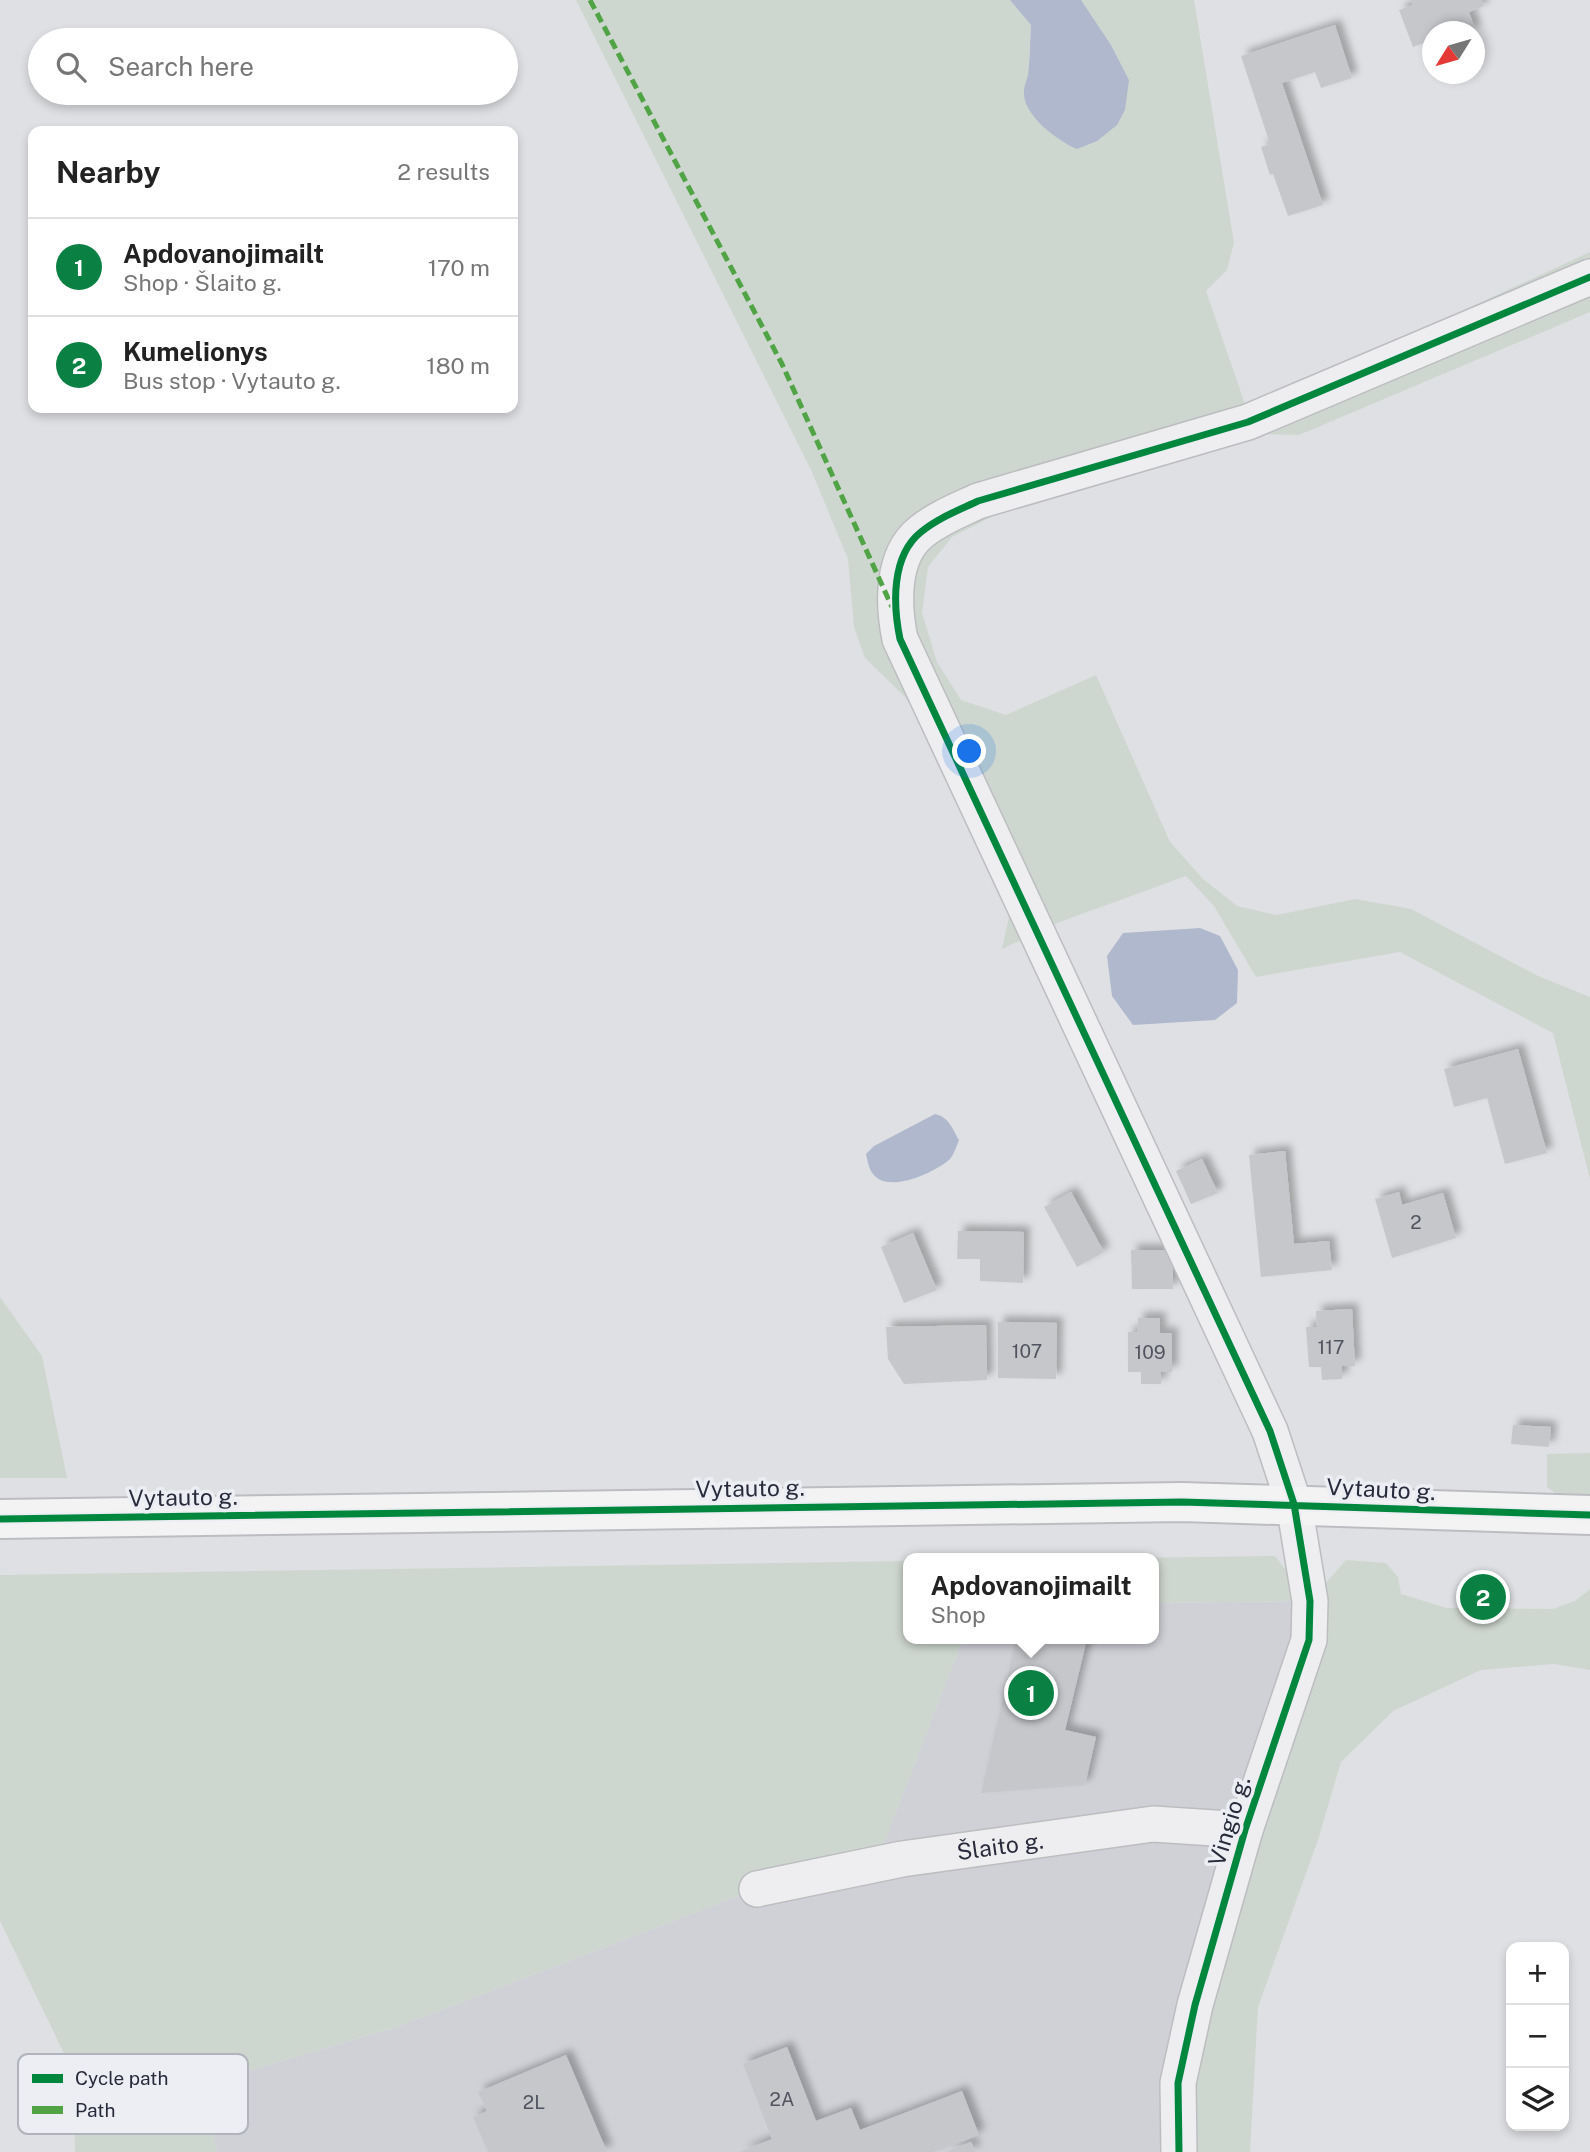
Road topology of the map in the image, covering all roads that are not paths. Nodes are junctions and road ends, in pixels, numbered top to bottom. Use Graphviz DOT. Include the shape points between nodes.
graph roads {
  1 [pos="1590,276"];
  2 [pos="1294,1504"];
  3 [pos="1590,1515"];
  4 [pos="0,1519"];
  5 [pos="1245,1830"];
  6 [pos="757,1889"];
  7 [pos="1179,2152"];
  1 -- 2 [label="street, Vingio g." via="1248,422 978,501 919,534 901,559 895,613 900,639 1270,1431"];
  2 -- 3 [label="main road, Vytauto g."];
  2 -- 4 [label="main road, Vytauto g."];
  2 -- 5 [label="street, Vingio g." via="1310,1601 1309,1640"];
  5 -- 6 [label="street, Šlaito g." via="1153,1824 902,1859"];
  5 -- 7 [label="street, Vingio g." via="1178,2082"];
}
